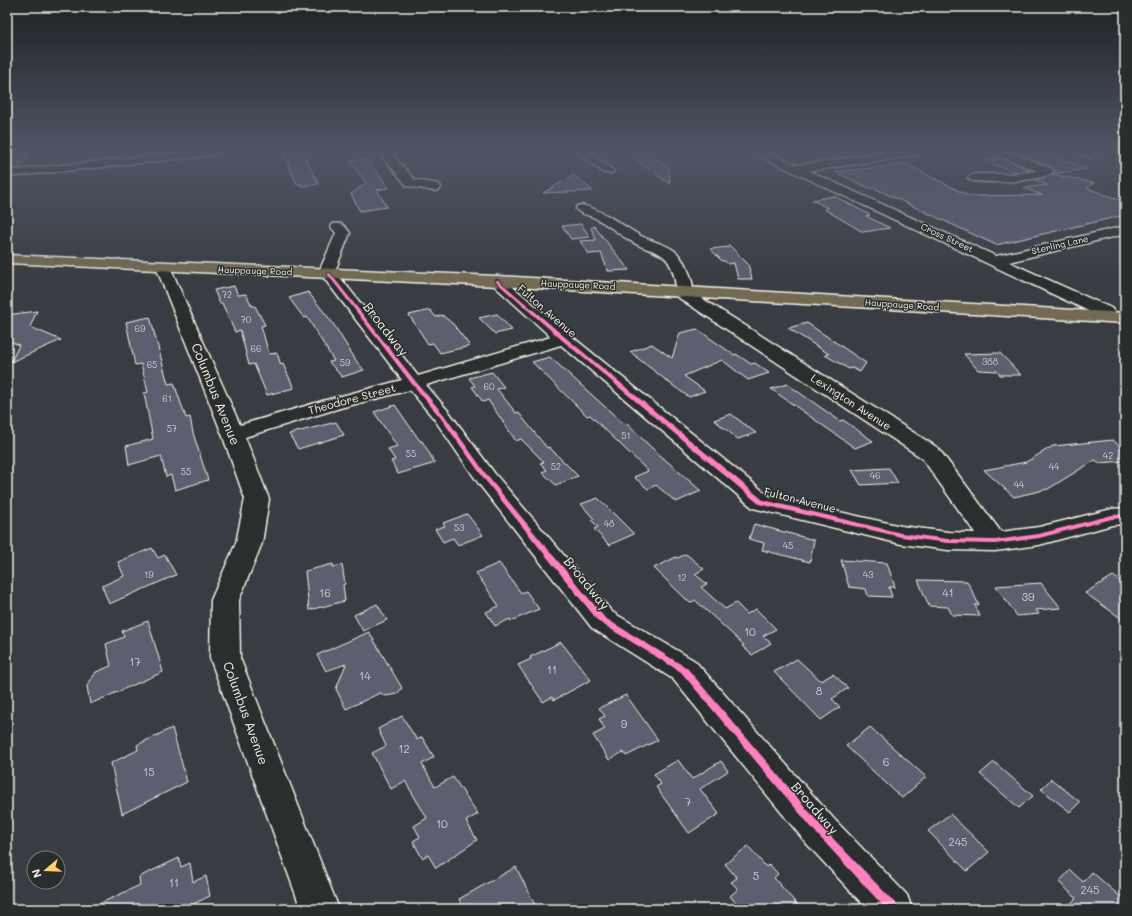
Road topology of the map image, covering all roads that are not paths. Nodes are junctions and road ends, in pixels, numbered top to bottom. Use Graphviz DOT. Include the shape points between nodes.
graph roads {
  1 [pos="852,195"];
  2 [pos="582,209"];
  3 [pos="338,227"];
  4 [pos="1125,230"];
  5 [pos="7,259"];
  6 [pos="995,261"];
  7 [pos="163,267"];
  8 [pos="327,274"];
  9 [pos="497,281"];
  10 [pos="682,291"];
  11 [pos="1118,318"];
  12 [pos="564,339"];
  13 [pos="414,383"];
  14 [pos="233,434"];
  15 [pos="1125,516"];
  16 [pos="994,542"];
  17 [pos="320,909"];
  18 [pos="893,909"];
  1 -- 6 [label="street, Cross Street"];
  2 -- 10 [label="street" via="602,216 628,235 674,258 682,273"];
  3 -- 8 [label="street" via="343,233"];
  4 -- 6 [label="street, Sterling Lane"];
  5 -- 7 [label="main road, Hauppauge Road"];
  6 -- 11 [label="street, Cross Street"];
  7 -- 8 [label="main road, Hauppauge Road"];
  7 -- 14 [label="street, Columbus Avenue"];
  8 -- 9 [label="main road, Hauppauge Road"];
  8 -- 13 [label="street, Broadway"];
  9 -- 10 [label="main road, Hauppauge Road"];
  9 -- 12 [label="street, Fulton Avenue"];
  10 -- 11 [label="main road, Hauppauge Road"];
  10 -- 16 [label="street, Lexington Avenue" via="930,453"];
  12 -- 13 [label="street, Theodore Street"];
  12 -- 16 [label="street, Fulton Avenue" via="761,502 902,535 948,541"];
  13 -- 14 [label="street, Theodore Street"];
  13 -- 18 [label="street, Broadway" via="602,620 684,670 820,831"];
  14 -- 17 [label="street, Columbus Avenue" via="257,499 249,543 226,600 225,658"];
  15 -- 16 [label="street, Fulton Avenue" via="1112,516 1039,536"];
}
